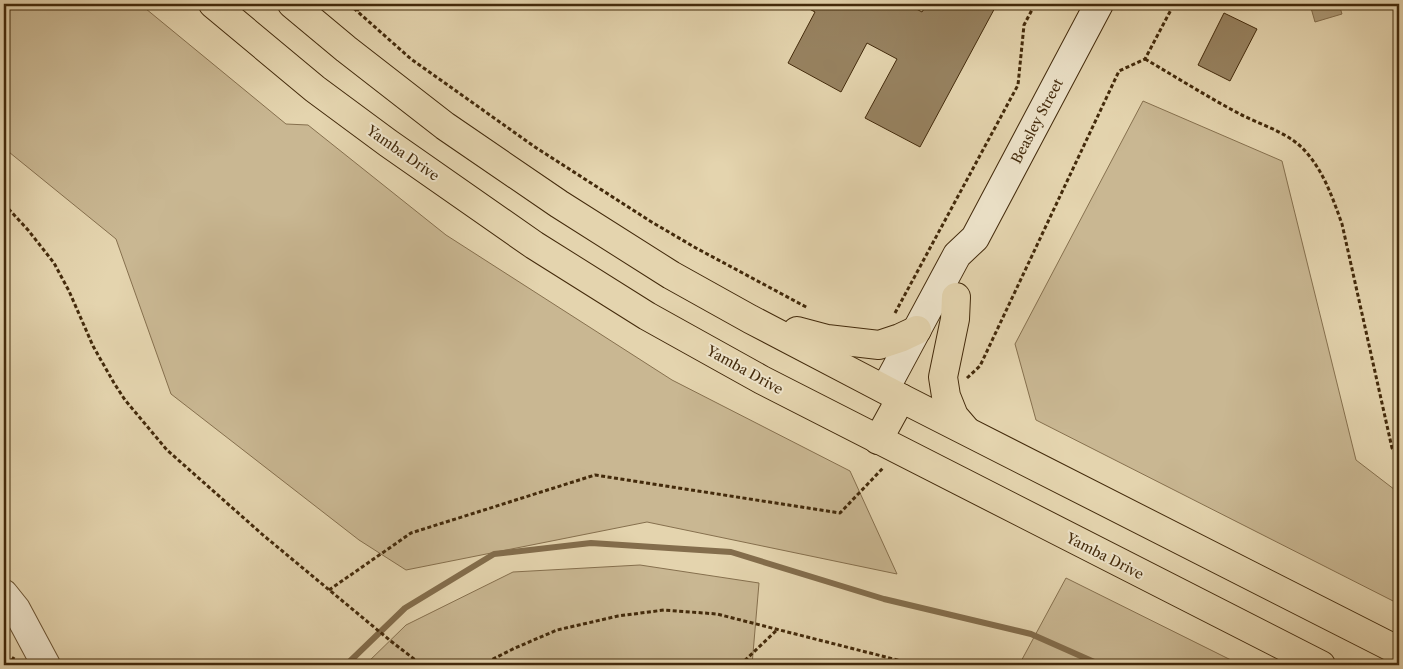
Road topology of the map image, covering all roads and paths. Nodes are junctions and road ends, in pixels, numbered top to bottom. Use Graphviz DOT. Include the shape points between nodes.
graph roads {
  1 [pos="213,4"];
  2 [pos="292,4"];
  3 [pos="349,4"];
  4 [pos="362,4"];
  5 [pos="1035,4"];
  6 [pos="1098,4"];
  7 [pos="1174,4"];
  8 [pos="357,11"];
  9 [pos="1146,59"];
  10 [pos="4,204"];
  11 [pos="976,238"];
  12 [pos="956,296"];
  13 [pos="816,312"];
  14 [pos="888,318"];
  15 [pos="750,319"];
  16 [pos="916,330"];
  17 [pos="944,381"];
  18 [pos="893,393"];
  19 [pos="967,431"];
  20 [pos="870,436"];
  21 [pos="1399,457"];
  22 [pos="884,467"];
  23 [pos="329,590"];
  24 [pos="4,594"];
  25 [pos="778,629"];
  26 [pos="1399,651"];
  27 [pos="417,664"];
  28 [pos="46,665"];
  29 [pos="430,665"];
  30 [pos="448,665"];
  31 [pos="740,665"];
  32 [pos="917,665"];
  33 [pos="1321,665"];
  1 -- 20 [label="main road, Yamba Drive" via="316,90 534,245 655,320"];
  2 -- 15 [label="main road" via="445,126 559,204 672,275"];
  3 -- 8 [label="path"];
  4 -- 8 [label="path"];
  5 -- 14 [label="path" via="1024,25 1018,85 895,313"];
  6 -- 11 [label="main road, Beasley Street"];
  7 -- 9 [label="path"];
  8 -- 13 [label="path" via="411,59 535,147 650,221"];
  9 -- 17 [label="path" via="1119,71 980,366 968,378"];
  9 -- 21 [label="path" via="1237,112 1292,139 1318,168 1342,224 1392,448"];
  10 -- 23 [label="path" via="54,263 114,383 166,450"];
  11 -- 12 [label="main road, Beasley Street" via="974,264"];
  11 -- 16 [label="main road, Beasley Street" via="957,255"];
  12 -- 17 [label="main road"];
  12 -- 18 [label="main road, Beasley Street"];
  15 -- 16 [label="main road" via="827,339 879,345"];
  15 -- 18 [label="main road"];
  16 -- 18 [label="main road, Beasley Street"];
  17 -- 19 [label="main road" via="954,416"];
  18 -- 19 [label="main road"];
  18 -- 20 [label="main road"];
  19 -- 26 [label="main road"];
  20 -- 33 [label="main road, Yamba Drive"];
  22 -- 23 [label="path" via="840,513 595,474 411,533"];
  23 -- 27 [label="path"];
  24 -- 28 [label="main road" via="16,609"];
  25 -- 30 [label="path" via="717,614 664,610 618,616 557,630 485,663"];
  25 -- 31 [label="path"];
  25 -- 32 [label="path"];
  27 -- 29 [label="path"];
}
